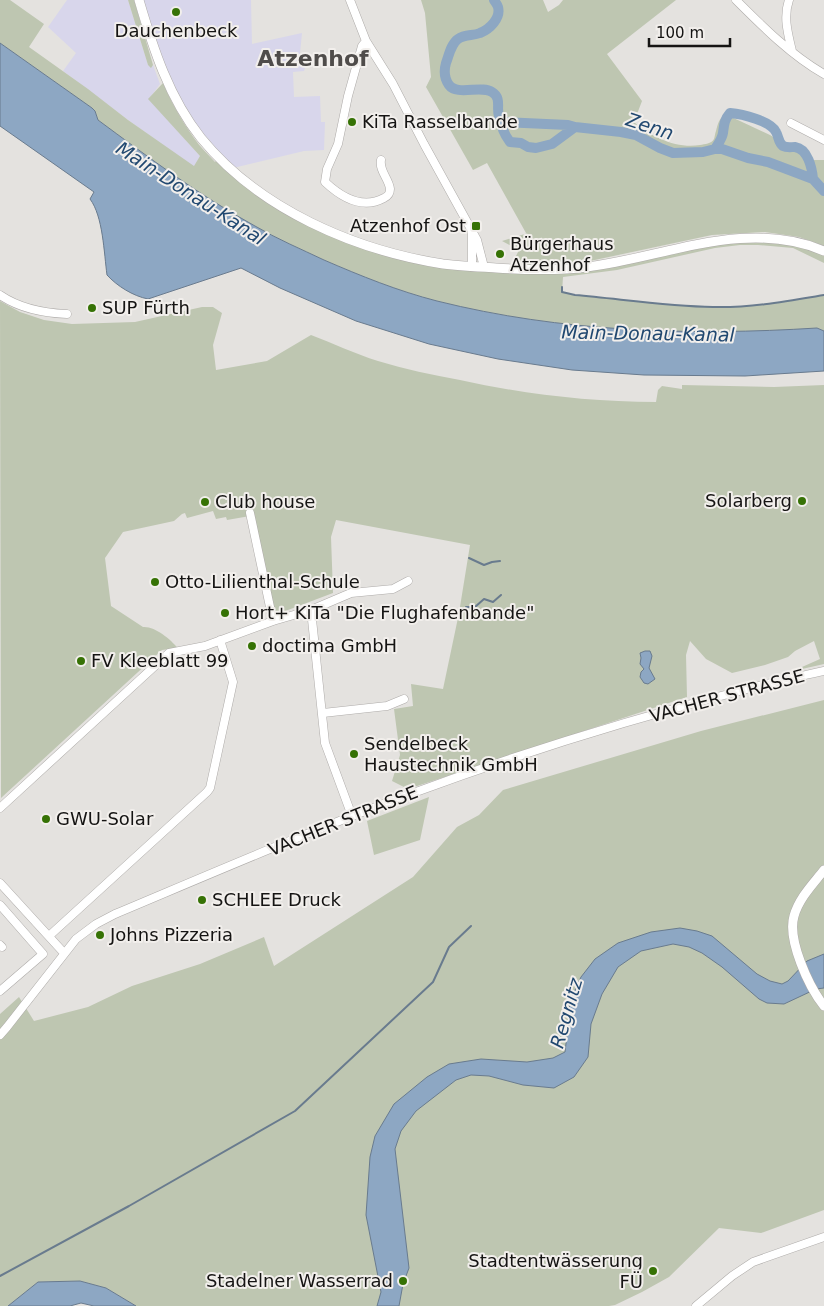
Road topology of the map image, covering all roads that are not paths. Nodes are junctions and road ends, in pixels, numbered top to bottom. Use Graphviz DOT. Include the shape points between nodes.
graph roads {
  1 [pos="139,0"];
  2 [pos="350,0"];
  3 [pos="736,0"];
  4 [pos="789,0"];
  5 [pos="366,41"];
  6 [pos="792,51"];
  7 [pos="824,74"];
  8 [pos="791,123"];
  9 [pos="824,140"];
  10 [pos="381,160"];
  11 [pos="471,230"];
  12 [pos="824,251"];
  13 [pos="472,267"];
  14 [pos="484,267"];
  15 [pos="0,295"];
  16 [pos="67,314"];
  17 [pos="250,513"];
  18 [pos="408,581"];
  19 [pos="311,610"];
  20 [pos="273,621"];
  21 [pos="220,640"];
  22 [pos="824,672"];
  23 [pos="404,699"];
  24 [pos="323,713"];
  25 [pos="0,808"];
  26 [pos="352,816"];
  27 [pos="824,870"];
  28 [pos="0,883"];
  29 [pos="1,910"];
  30 [pos="48,936"];
  31 [pos="64,953"];
  32 [pos="0,991"];
  33 [pos="824,1006"];
  34 [pos="0,1035"];
  35 [pos="824,1237"];
  36 [pos="696,1306"];
  1 -- 13 [label="main road" via="174,94 200,137 229,169 294,214 349,239 403,256"];
  2 -- 5 [label="street"];
  3 -- 6 [label="street"];
  4 -- 6 [label="street" via="786,25"];
  5 -- 10 [label="street" via="325,182 347,198 362,203 378,201 390,192 380,166"];
  5 -- 11 [label="street" via="393,84"];
  6 -- 7 [label="street"];
  8 -- 9 [label="street"];
  11 -- 13 [label="street"];
  11 -- 14 [label="street"];
  12 -- 14 [label="main road" via="776,238 742,238 587,267 555,270"];
  13 -- 14 [label="main road"];
  15 -- 16 [label="street" via="26,308"];
  17 -- 20 [label="street"];
  18 -- 19 [label="street" via="393,589 351,593"];
  19 -- 20 [label="street"];
  19 -- 24 [label="street"];
  20 -- 21 [label="street"];
  21 -- 25 [label="street" via="170,653"];
  21 -- 30 [label="street" via="234,682 210,788"];
  22 -- 26 [label="street, VACHER STRASSE" via="747,689 604,729"];
  23 -- 24 [label="street" via="387,706"];
  24 -- 26 [label="street" via="325,743"];
  26 -- 31 [label="street, VACHER STRASSE" via="115,914 84,932"];
  27 -- 33 [label="main road" via="802,898 794,915 792,931 799,959"];
  28 -- 30 [label="street"];
  29 -- 32 [label="street" via="42,954"];
  30 -- 31 [label="street"];
  31 -- 34 [label="street, VACHER STRASSE"];
  35 -- 36 [label="street" via="752,1262"];
}
